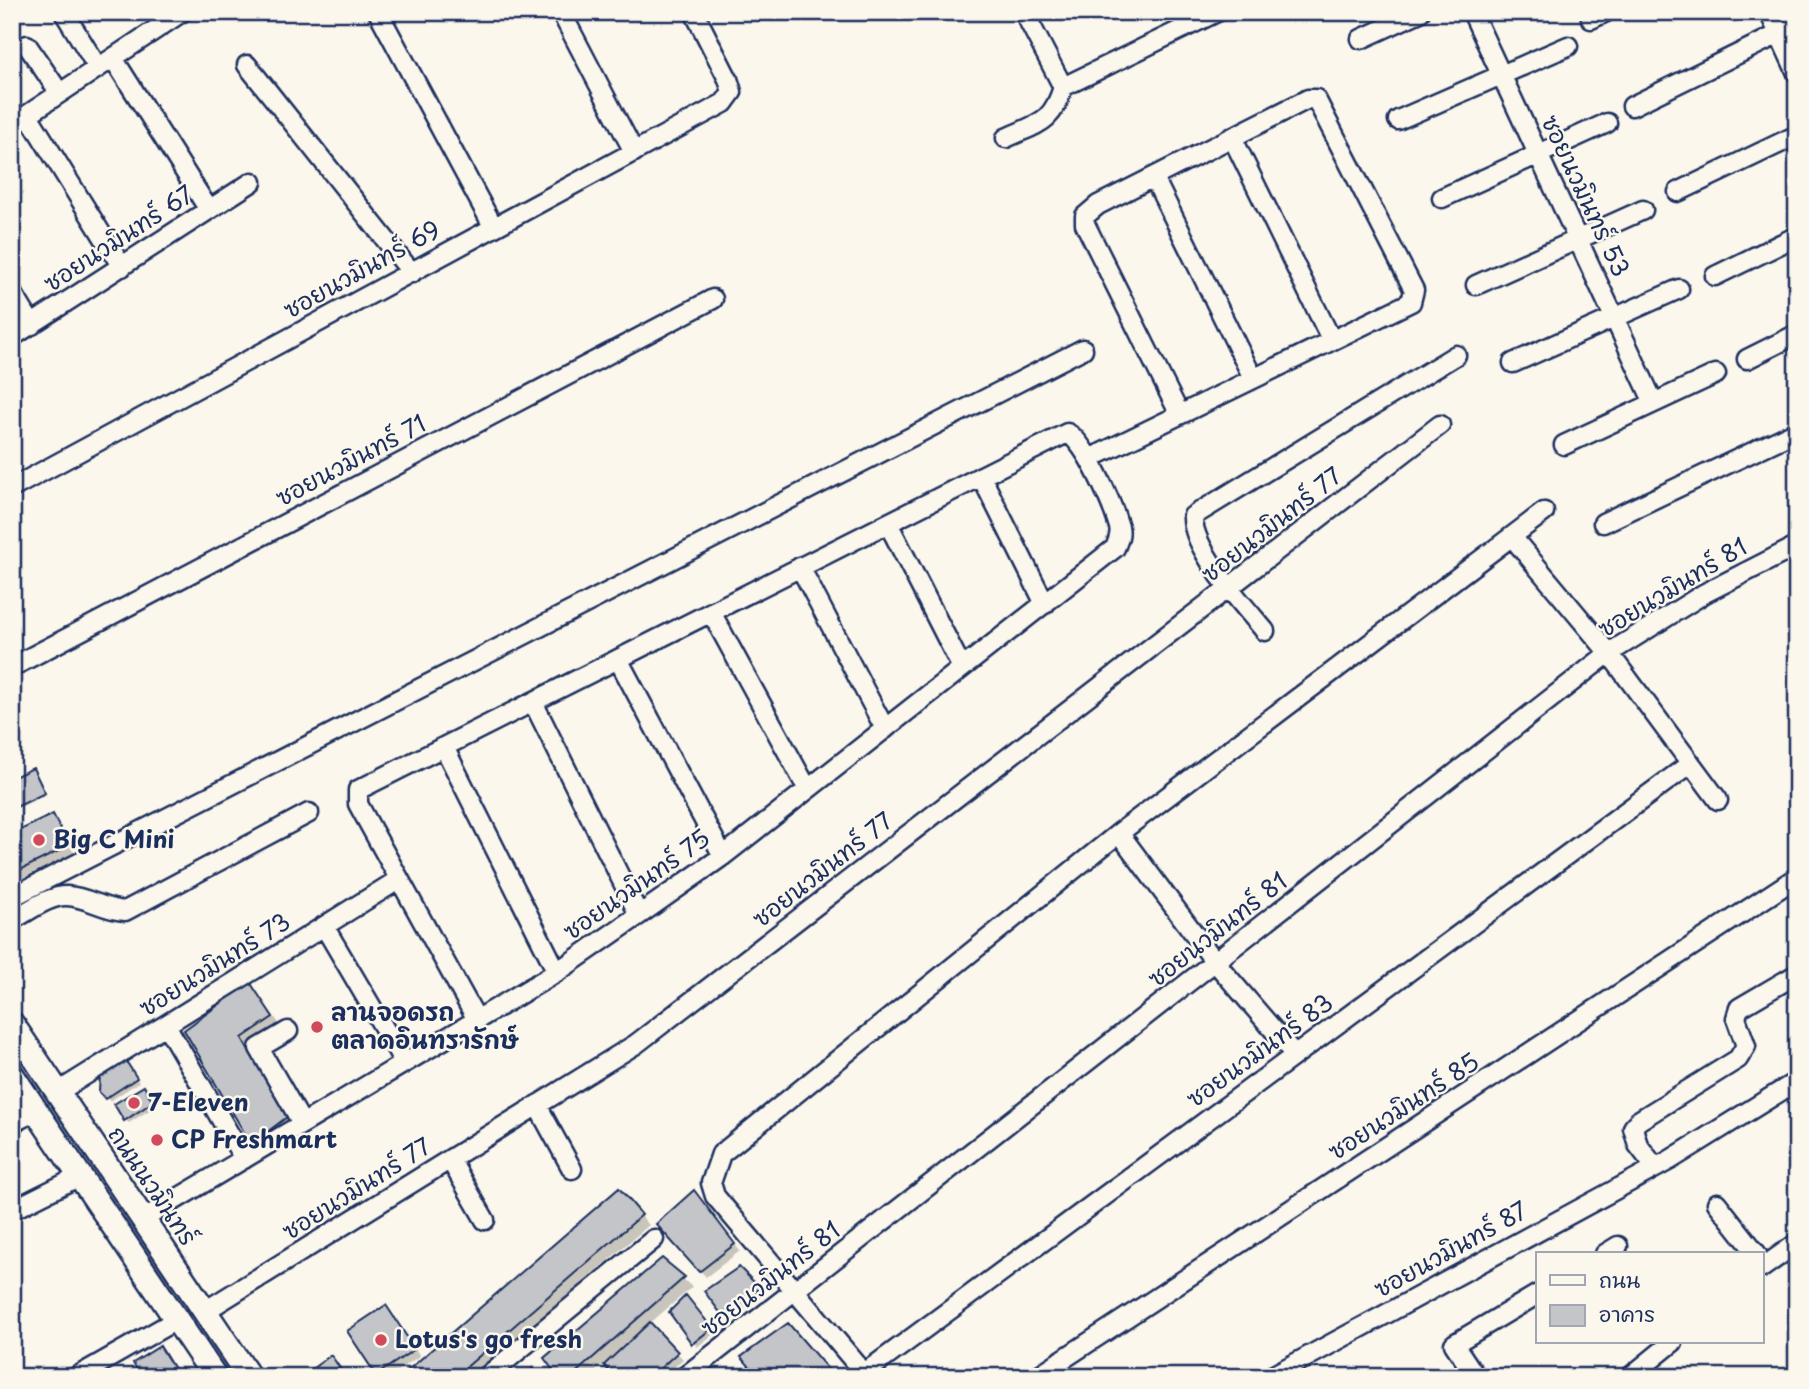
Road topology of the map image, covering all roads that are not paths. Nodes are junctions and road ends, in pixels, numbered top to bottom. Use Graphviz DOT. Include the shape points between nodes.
graph roads {
  1 [pos="182,12"];
  2 [pos="378,12"];
  3 [pos="561,12"];
  4 [pos="694,12"];
  5 [pos="1024,12"];
  6 [pos="1217,12"];
  7 [pos="1420,12"];
  8 [pos="1472,12"];
  9 [pos="1769,12"];
  10 [pos="65,14"];
  11 [pos="1797,25"];
  12 [pos="1779,33"];
  13 [pos="1361,39"];
  14 [pos="27,45"];
  15 [pos="1568,46"];
  16 [pos="105,63"];
  17 [pos="247,65"];
  18 [pos="1500,73"];
  19 [pos="1797,73"];
  20 [pos="1063,87"];
  21 [pos="59,92"];
  22 [pos="1632,106"];
  23 [pos="20,120"];
  24 [pos="1398,120"];
  25 [pos="1607,124"];
  26 [pos="1797,135"];
  27 [pos="1006,138"];
  28 [pos="1233,139"];
  29 [pos="634,152"];
  30 [pos="1538,154"];
  31 [pos="1154,178"];
  32 [pos="252,182"];
  33 [pos="1678,192"];
  34 [pos="1442,198"];
  35 [pos="209,210"];
  36 [pos="1643,210"];
  37 [pos="493,226"];
  38 [pos="1797,236"];
  39 [pos="1578,239"];
  40 [pos="122,267"];
  41 [pos="412,273"];
  42 [pos="1716,276"];
  43 [pos="1476,285"];
  44 [pos="1679,289"];
  45 [pos="12,292"];
  46 [pos="713,299"];
  47 [pos="1614,318"];
  48 [pos="32,325"];
  49 [pos="1797,334"];
  50 [pos="12,337"];
  51 [pos="1331,339"];
  52 [pos="1083,349"];
  53 [pos="1456,355"];
  54 [pos="1747,359"];
  55 [pos="1513,363"];
  56 [pos="1716,374"];
  57 [pos="1253,378"];
  58 [pos="1653,401"];
  59 [pos="1179,413"];
  60 [pos="1440,425"];
  61 [pos="1797,431"];
  62 [pos="1564,445"];
  63 [pos="1089,459"];
  64 [pos="981,476"];
  65 [pos="12,488"];
  66 [pos="1544,512"];
  67 [pos="888,523"];
  68 [pos="1603,523"];
  69 [pos="1513,538"];
  70 [pos="1797,546"];
  71 [pos="800,567"];
  72 [pos="1230,589"];
  73 [pos="1045,604"];
  74 [pos="710,612"];
  75 [pos="1265,631"];
  76 [pos="1609,653"];
  77 [pos="618,659"];
  78 [pos="12,667"];
  79 [pos="962,668"];
  80 [pos="533,702"];
  81 [pos="885,729"];
  82 [pos="443,747"];
  83 [pos="1690,764"];
  84 [pos="807,788"];
  85 [pos="1718,800"];
  86 [pos="309,813"];
  87 [pos="1119,833"];
  88 [pos="723,856"];
  89 [pos="1797,877"];
  90 [pos="398,880"];
  91 [pos="12,897"];
  92 [pos="639,915"];
  93 [pos="12,920"];
  94 [pos="324,926"];
  95 [pos="1216,963"];
  96 [pos="557,972"];
  97 [pos="1797,974"];
  98 [pos="477,1020"];
  99 [pos="12,1024"];
  100 [pos="166,1025"];
  101 [pos="288,1031"];
  102 [pos="1295,1055"];
  103 [pos="404,1062"];
  104 [pos="12,1075"];
  105 [pos="1797,1081"];
  106 [pos="58,1092"];
  107 [pos="537,1105"];
  108 [pos="36,1111"];
  109 [pos="12,1123"];
  110 [pos="302,1123"];
  111 [pos="244,1159"];
  112 [pos="451,1161"];
  113 [pos="1654,1167"];
  114 [pos="572,1169"];
  115 [pos="82,1175"];
  116 [pos="1717,1203"];
  117 [pos="12,1210"];
  118 [pos="143,1219"];
  119 [pos="485,1220"];
  120 [pos="654,1239"];
  121 [pos="1797,1243"];
  122 [pos="1754,1252"];
  123 [pos="1764,1260"];
  124 [pos="796,1291"];
  125 [pos="1536,1295"];
  126 [pos="205,1311"];
  127 [pos="176,1320"];
  128 [pos="1671,1344"];
  129 [pos="862,1375"];
  130 [pos="76,1377"];
  131 [pos="215,1377"];
  132 [pos="249,1377"];
  133 [pos="486,1377"];
  134 [pos="684,1377"];
  135 [pos="1036,1377"];
  136 [pos="1270,1377"];
  137 [pos="1476,1377"];
  138 [pos="1630,1377"];
  1 -- 16 [label="street"];
  2 -- 37 [label="street"];
  3 -- 29 [label="street"];
  4 -- 29 [label="street, ซอยนวมินทร์ 69" via="732,92 712,111"];
  5 -- 20 [label="street"];
  6 -- 20 [label="street"];
  7 -- 13 [label="street"];
  8 -- 18 [label="street, ซอยนวมินทร์ 53"];
  9 -- 12 [label="street"];
  10 -- 16 [label="street"];
  11 -- 12 [label="street"];
  12 -- 19 [label="street"];
  12 -- 22 [label="street"];
  14 -- 21 [label="street"];
  15 -- 18 [label="street"];
  16 -- 21 [label="street"];
  16 -- 35 [label="street"];
  17 -- 41 [label="street"];
  18 -- 24 [label="street"];
  18 -- 30 [label="street, ซอยนวมินทร์ 53"];
  20 -- 27 [label="street" via="1057,109 1049,118"];
  21 -- 23 [label="street"];
  23 -- 40 [label="street"];
  25 -- 30 [label="street"];
  26 -- 33 [label="street"];
  28 -- 31 [label="street"];
  28 -- 51 [label="street"];
  28 -- 51 [label="street" via="1316,99 1414,290 1411,302"];
  29 -- 37 [label="street, ซอยนวมินทร์ 69"];
  30 -- 34 [label="street"];
  30 -- 39 [label="street, ซอยนวมินทร์ 53"];
  31 -- 57 [label="street"];
  31 -- 59 [label="street" via="1089,210 1085,225"];
  32 -- 35 [label="street, ซอยนวมินทร์ 67"];
  35 -- 40 [label="street, ซอยนวมินทร์ 67"];
  36 -- 39 [label="street"];
  37 -- 41 [label="street, ซอยนวมินทร์ 69"];
  38 -- 42 [label="street"];
  39 -- 43 [label="street"];
  39 -- 47 [label="street, ซอยนวมินทร์ 53"];
  40 -- 48 [label="street, ซอยนวมินทร์ 67"];
  41 -- 65 [label="street, ซอยนวมินทร์ 69"];
  44 -- 47 [label="street"];
  45 -- 48 [label="street"];
  46 -- 78 [label="street, ซอยนวมินทร์ 71"];
  47 -- 55 [label="street"];
  47 -- 58 [label="street, ซอยนวมินทร์ 53"];
  48 -- 50 [label="street, ซอยนวมินทร์ 67"];
  49 -- 54 [label="street"];
  51 -- 57 [label="street"];
  52 -- 91 [label="street"];
  53 -- 72 [label="street" via="1193,516 1199,539"];
  56 -- 58 [label="street"];
  57 -- 59 [label="street"];
  58 -- 62 [label="street"];
  59 -- 63 [label="street"];
  60 -- 72 [label="street, ซอยนวมินทร์ 77"];
  61 -- 68 [label="street"];
  63 -- 64 [label="street" via="1075,436 1067,432"];
  63 -- 73 [label="street, ซอยนวมินทร์ 75" via="1120,528 1119,537 1115,548"];
  64 -- 67 [label="street"];
  64 -- 73 [label="street"];
  66 -- 69 [label="street"];
  67 -- 71 [label="street"];
  67 -- 79 [label="street"];
  69 -- 76 [label="street"];
  69 -- 87 [label="street"];
  70 -- 76 [label="street, ซอยนวมินทร์ 81" via="1705,593"];
  71 -- 74 [label="street"];
  71 -- 81 [label="street"];
  72 -- 75 [label="street"];
  72 -- 107 [label="street, ซอยนวมินทร์ 77" via="636,1044"];
  73 -- 79 [label="street, ซอยนวมินทร์ 75"];
  74 -- 77 [label="street"];
  74 -- 84 [label="street"];
  76 -- 83 [label="street"];
  76 -- 95 [label="street, ซอยนวมินทร์ 81"];
  77 -- 80 [label="street"];
  77 -- 88 [label="street"];
  79 -- 81 [label="street, ซอยนวมินทร์ 75"];
  80 -- 82 [label="street"];
  80 -- 92 [label="street"];
  81 -- 84 [label="street, ซอยนวมินทร์ 75"];
  82 -- 90 [label="street" via="358,790 358,804"];
  82 -- 96 [label="street"];
  83 -- 85 [label="street"];
  83 -- 102 [label="street, ซอยนวมินทร์ 83"];
  84 -- 88 [label="street, ซอยนวมินทร์ 75"];
  86 -- 93 [label="street" via="125,911 68,896 56,897"];
  87 -- 95 [label="street"];
  87 -- 124 [label="street" via="721,1154 711,1183 715,1196"];
  88 -- 92 [label="street, ซอยนวมินทร์ 75"];
  89 -- 135 [label="street, ซอยนวมินทร์ 85"];
  90 -- 94 [label="street, ซอยนวมินทร์ 73"];
  90 -- 98 [label="street"];
  92 -- 96 [label="street, ซอยนวมินทร์ 75"];
  94 -- 100 [label="street, ซอยนวมินทร์ 73"];
  94 -- 103 [label="street"];
  95 -- 102 [label="street"];
  95 -- 124 [label="street, ซอยนวมินทร์ 81"];
  96 -- 98 [label="street, ซอยนวมินทร์ 75"];
  97 -- 113 [label="street" via="1739,1008 1736,1018 1746,1046 1738,1059 1638,1121 1634,1136"];
  98 -- 103 [label="street, ซอยนวมินทร์ 75"];
  99 -- 106 [label="main road, ถนนนวมินทร์"];
  100 -- 106 [label="street, ซอยนวมินทร์ 73"];
  100 -- 111 [label="street"];
  101 -- 110 [label="street" via="259,1048"];
  102 -- 129 [label="street, ซอยนวมินทร์ 83"];
  103 -- 110 [label="street, ซอยนวมินทร์ 75"];
  104 -- 108 [label="main road"];
  105 -- 113 [label="street, ซอยนวมินทร์ 87"];
  106 -- 118 [label="main road, ถนนนวมินทร์"];
  107 -- 112 [label="street, ซอยนวมินทร์ 77"];
  107 -- 114 [label="street"];
  108 -- 109 [label="street"];
  108 -- 115 [label="main road"];
  110 -- 111 [label="street, ซอยนวมินทร์ 75"];
  111 -- 118 [label="street, ซอยนวมินทร์ 75"];
  112 -- 119 [label="street"];
  112 -- 126 [label="street, ซอยนวมินทร์ 77"];
  113 -- 136 [label="street, ซอยนวมินทร์ 87"];
  115 -- 117 [label="street"];
  115 -- 127 [label="main road"];
  116 -- 122 [label="street"];
  118 -- 126 [label="main road, ถนนนวมินทร์"];
  120 -- 133 [label="street"];
  121 -- 123 [label="street"];
  124 -- 129 [label="street"];
  124 -- 134 [label="street, ซอยนวมินทร์ 81"];
  125 -- 137 [label="street" via="1454,1344"];
  126 -- 132 [label="main road, ถนนนวมินทร์"];
  127 -- 130 [label="street"];
  127 -- 131 [label="main road"];
  128 -- 138 [label="street"];
}
